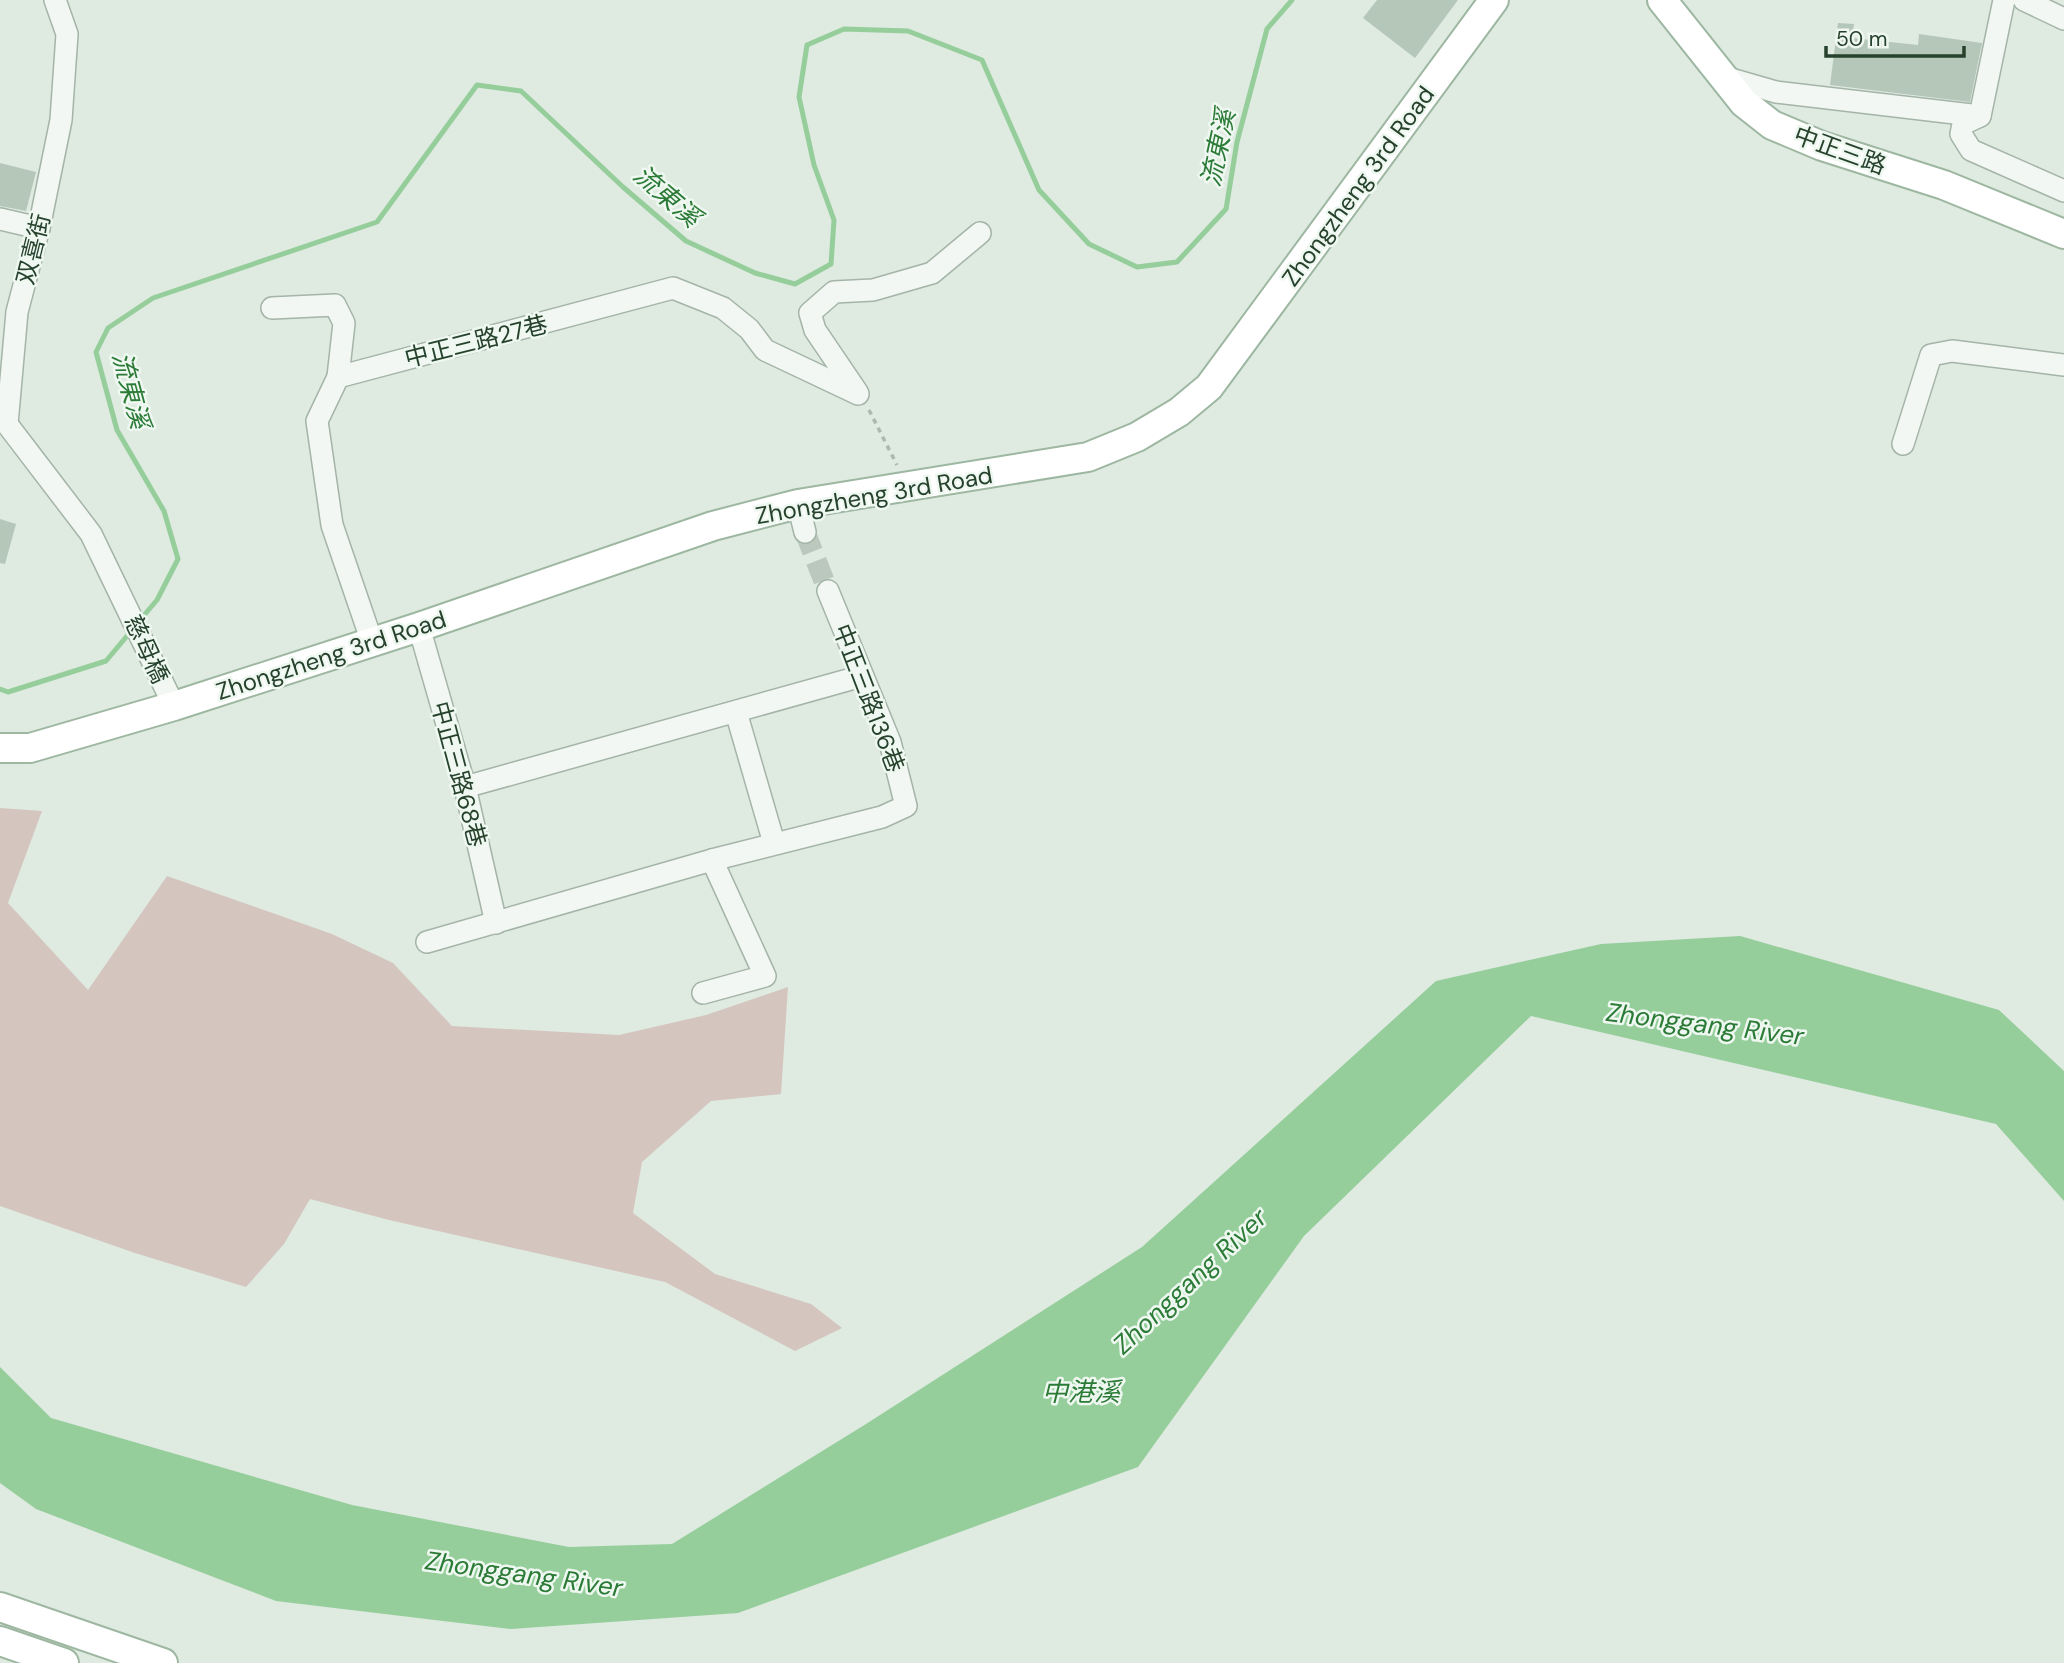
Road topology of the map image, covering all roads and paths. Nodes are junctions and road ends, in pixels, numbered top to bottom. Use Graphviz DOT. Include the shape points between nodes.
graph roads {
  1 [pos="55,0"];
  2 [pos="1662,0"];
  3 [pos="2004,0"];
  4 [pos="2024,0"];
  5 [pos="1490,2"];
  6 [pos="2064,19"];
  7 [pos="1724,77"];
  8 [pos="1980,116"];
  9 [pos="2064,191"];
  10 [pos="0,219"];
  11 [pos="39,228"];
  12 [pos="980,233"];
  13 [pos="2064,234"];
  14 [pos="272,309"];
  15 [pos="9,310"];
  16 [pos="2064,365"];
  17 [pos="338,377"];
  18 [pos="858,394"];
  19 [pos="3,414"];
  20 [pos="1903,444"];
  21 [pos="907,486"];
  22 [pos="798,504"];
  23 [pos="805,532"];
  24 [pos="120,591"];
  25 [pos="828,591"];
  26 [pos="419,627"];
  27 [pos="372,642"];
  28 [pos="862,676"];
  29 [pos="174,706"];
  30 [pos="736,712"];
  31 [pos="0,748"];
  32 [pos="465,788"];
  33 [pos="774,843"];
  34 [pos="712,860"];
  35 [pos="496,923"];
  36 [pos="427,942"];
  37 [pos="703,993"];
  38 [pos="0,1607"];
  39 [pos="0,1641"];
  40 [pos="64,1663"];
  41 [pos="163,1663"];
  1 -- 11 [label="street, 双喜街" via="67,34 66,71"];
  2 -- 7 [label="main road, 中正三路"];
  3 -- 8 [label="street"];
  4 -- 6 [label="street"];
  5 -- 21 [label="main road, Zhongzheng 3rd Road" via="1230,360 1209,387 1179,412 1137,437 1088,457"];
  7 -- 8 [label="street" via="1776,92"];
  7 -- 13 [label="main road, 中正三路" via="1744,103 1772,125 1944,185"];
  8 -- 9 [label="street" via="1963,124 1961,134 1971,150"];
  10 -- 11 [label="street"];
  11 -- 15 [label="street, 双喜街"];
  12 -- 18 [label="street" via="932,273 873,290 834,292 810,313 816,330"];
  14 -- 17 [label="street" via="335,304 344,323"];
  15 -- 19 [label="street, 双喜街"];
  16 -- 20 [label="street" via="1952,351 1931,355"];
  17 -- 18 [label="street, 中正三路27巷" via="673,288 723,308 765,350"];
  17 -- 27 [label="street" via="317,421 332,525"];
  18 -- 21 [label="path" via="878,423"];
  19 -- 24 [label="street, 双喜街" via="91,534"];
  21 -- 22 [label="main road, Zhongzheng 3rd Road"];
  22 -- 23 [label="street"];
  22 -- 26 [label="main road, Zhongzheng 3rd Road" via="713,526"];
  24 -- 29 [label="street, 慈母橋"];
  25 -- 28 [label="street, 中正三路136巷"];
  26 -- 27 [label="main road, Zhongzheng 3rd Road"];
  26 -- 32 [label="street, 中正三路68巷"];
  27 -- 29 [label="main road, Zhongzheng 3rd Road"];
  28 -- 30 [label="street"];
  28 -- 33 [label="street, 中正三路136巷" via="890,742 906,806 882,817"];
  29 -- 31 [label="main road, Zhongzheng 3rd Road" via="30,748"];
  30 -- 32 [label="street"];
  30 -- 33 [label="street"];
  32 -- 35 [label="street, 中正三路68巷"];
  33 -- 34 [label="street"];
  34 -- 35 [label="street"];
  34 -- 37 [label="street" via="765,976"];
  35 -- 36 [label="street"];
  38 -- 41 [label="main road"];
  39 -- 40 [label="main road"];
}
